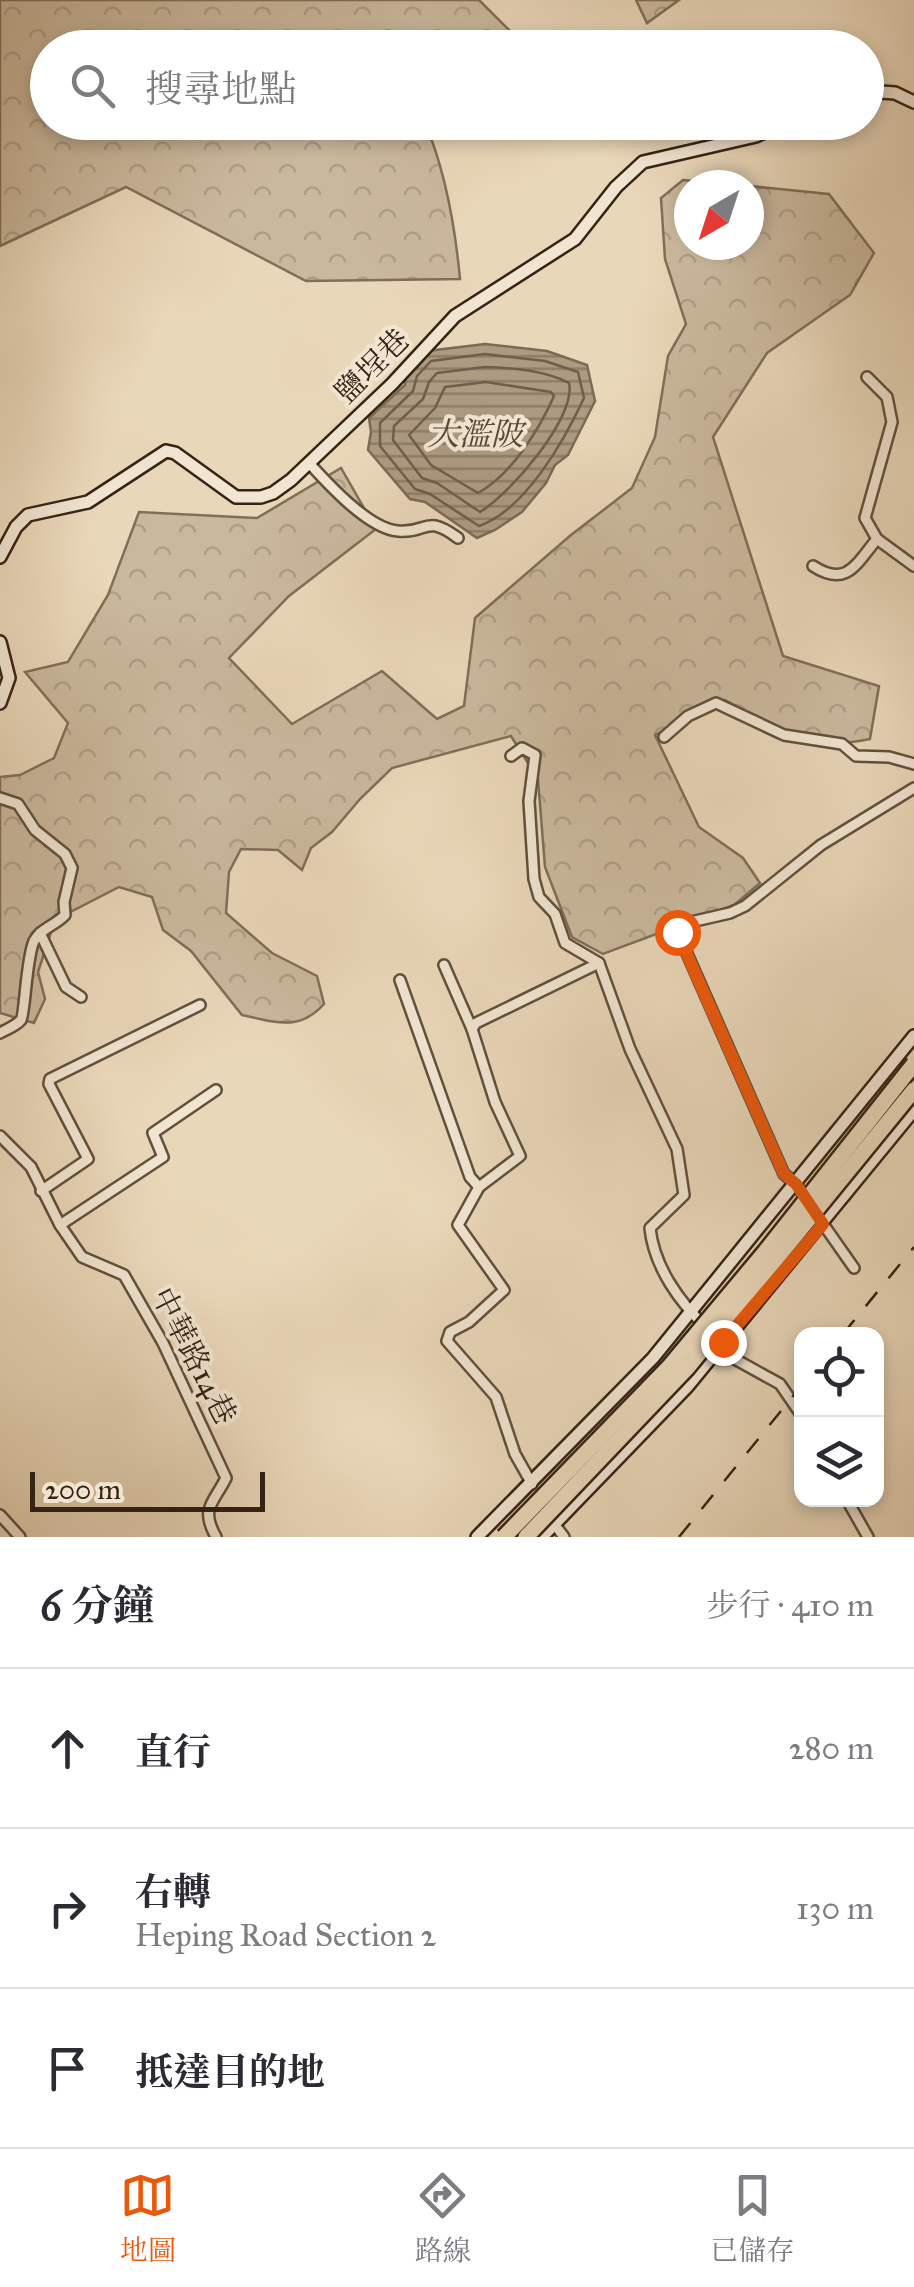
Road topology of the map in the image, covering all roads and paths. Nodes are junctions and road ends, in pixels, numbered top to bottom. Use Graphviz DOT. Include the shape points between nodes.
graph roads {
  1 [pos="884,93"];
  2 [pos="914,102"];
  3 [pos="739,140"];
  4 [pos="867,377"];
  5 [pos="309,463"];
  6 [pos="458,538"];
  7 [pos="877,539"];
  8 [pos="0,557"];
  9 [pos="813,566"];
  10 [pos="914,566"];
  11 [pos="0,642"];
  12 [pos="0,703"];
  13 [pos="664,738"];
  14 [pos="511,756"];
  15 [pos="914,764"];
  16 [pos="914,788"];
  17 [pos="0,798"];
  18 [pos="40,932"];
  19 [pos="599,963"];
  20 [pos="444,965"];
  21 [pos="400,980"];
  22 [pos="81,997"];
  23 [pos="200,1005"];
  24 [pos="472,1028"];
  25 [pos="0,1033"];
  26 [pos="914,1036"];
  27 [pos="914,1064"];
  28 [pos="216,1090"];
  29 [pos="914,1090"];
  30 [pos="914,1110"];
  31 [pos="0,1136"];
  32 [pos="796,1184"];
  33 [pos="480,1188"];
  34 [pos="41,1191"];
  35 [pos="823,1224"];
  36 [pos="60,1225"];
  37 [pos="854,1268"];
  38 [pos="692,1314"];
  39 [pos="723,1342"];
  40 [pos="794,1404"];
  41 [pos="532,1484"];
  42 [pos="852,1507"];
  43 [pos="0,1515"];
  44 [pos="555,1525"];
  45 [pos="20,1537"];
  46 [pos="216,1537"];
  47 [pos="478,1537"];
  48 [pos="504,1537"];
  49 [pos="526,1537"];
  50 [pos="542,1537"];
  51 [pos="564,1537"];
  52 [pos="868,1537"];
  1 -- 2 [label="street"];
  3 -- 5 [label="street, 鹽埕巷" via="643,162 575,239 455,316"];
  4 -- 7 [label="street" via="888,398 892,413 865,518"];
  5 -- 6 [label="street" via="342,500 391,529 432,524"];
  5 -- 8 [label="street, 鹽埕巷" via="273,493 247,498 225,492 166,451 88,502 28,515"];
  7 -- 9 [label="street" via="842,575 828,576"];
  7 -- 10 [label="street"];
  11 -- 12 [label="street" via="10,678"];
  13 -- 15 [label="street" via="716,703 784,735"];
  14 -- 19 [label="street" via="522,748 535,755 530,843 539,897 555,914 565,943"];
  16 -- 32 [label="street" via="822,845 745,906 678,926 784,1174"];
  17 -- 18 [label="street" via="18,804 71,862 65,915"];
  18 -- 22 [label="street" via="66,987"];
  18 -- 25 [label="street" via="23,986 24,1014"];
  19 -- 24 [label="street"];
  19 -- 38 [label="street" via="677,1150 684,1195 650,1228 651,1242"];
  20 -- 24 [label="street"];
  21 -- 33 [label="street" via="470,1177"];
  23 -- 34 [label="street" via="50,1079 88,1159"];
  24 -- 33 [label="street" via="520,1156"];
  26 -- 32 [label="street"];
  27 -- 48 [label="highway, bridge" via="669,1367"];
  28 -- 36 [label="street" via="153,1133 163,1158"];
  29 -- 49 [label="highway, bridge" via="688,1368"];
  30 -- 35 [label="street"];
  31 -- 34 [label="street, 中華路14巷" via="31,1167"];
  32 -- 35 [label="street"];
  32 -- 38 [label="street"];
  33 -- 41 [label="street" via="458,1225 504,1290 447,1341 496,1398 514,1454"];
  34 -- 36 [label="street, 中華路14巷"];
  35 -- 37 [label="street"];
  35 -- 39 [label="street"];
  36 -- 46 [label="street, 中華路14巷" via="82,1257 124,1275 163,1343 226,1478 209,1505"];
  38 -- 39 [label="street"];
  38 -- 41 [label="street"];
  39 -- 40 [label="street" via="733,1358 780,1384"];
  39 -- 44 [label="street"];
  41 -- 47 [label="street"];
  42 -- 52 [label="street"];
  43 -- 45 [label="street"];
  44 -- 50 [label="street"];
  44 -- 51 [label="street"];
}
